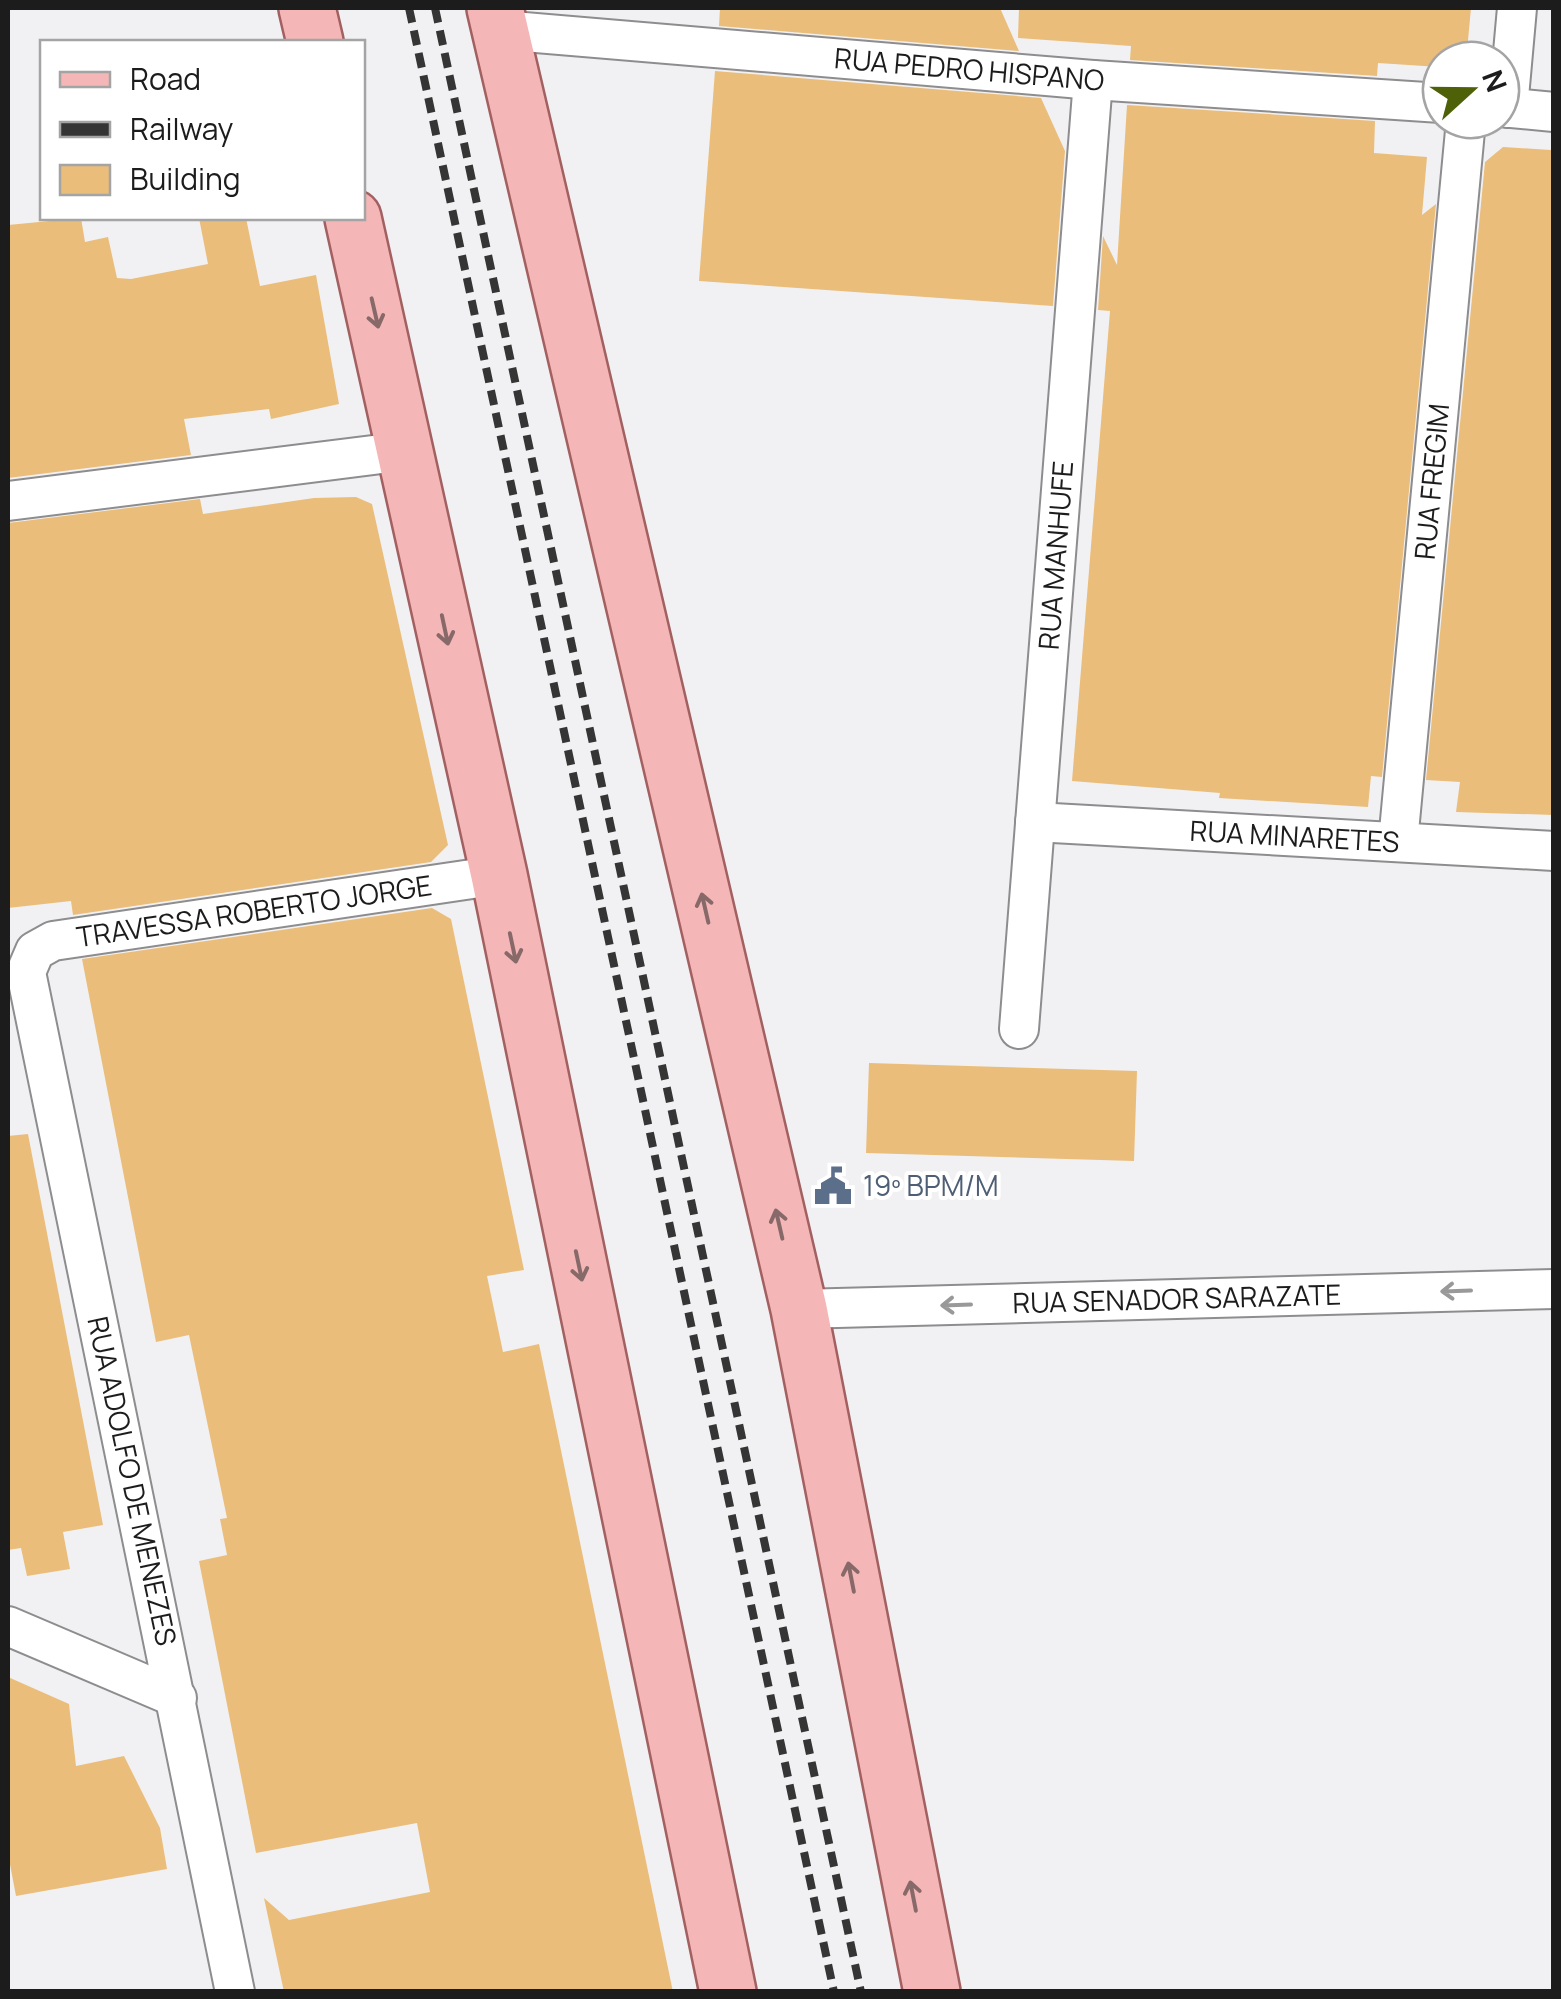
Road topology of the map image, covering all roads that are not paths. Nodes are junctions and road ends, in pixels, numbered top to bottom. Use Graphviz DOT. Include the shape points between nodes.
graph roads {
  1 [pos="307,8"];
  2 [pos="1517,8"];
  3 [pos="498,19"];
  4 [pos="314,40"];
  5 [pos="1513,40"];
  6 [pos="1093,80"];
  7 [pos="1421,102"];
  8 [pos="1521,109"];
  9 [pos="1554,112"];
  10 [pos="1464,140"];
  11 [pos="354,220"];
  12 [pos="405,451"];
  13 [pos="8,501"];
  14 [pos="1035,822"];
  15 [pos="1398,842"];
  16 [pos="1554,851"];
  17 [pos="499,875"];
  18 [pos="26,972"];
  19 [pos="1019,1029"];
  20 [pos="1554,1289"];
  21 [pos="799,1309"];
  22 [pos="8,1626"];
  23 [pos="177,1698"];
  24 [pos="235,1992"];
  25 [pos="728,1992"];
  26 [pos="932,1992"];
  1 -- 4 [label="main road"];
  2 -- 5 [label="street"];
  3 -- 6 [label="street, RUA PEDRO HISPANO"];
  21 -- 3 [label="main road, one-way"];
  6 -- 7 [label="street, RUA PEDRO HISPANO"];
  6 -- 14 [label="street, RUA MANHUFE"];
  8 -- 9 [label="street"];
  10 -- 15 [label="street, RUA FREGIM"];
  11 -- 12 [label="main road, one-way"];
  12 -- 13 [label="street"];
  12 -- 17 [label="main road, one-way"];
  14 -- 15 [label="street, RUA MINARETES"];
  14 -- 19 [label="street, RUA MANHUFE"];
  15 -- 16 [label="street, RUA MINARETES"];
  17 -- 18 [label="street, TRAVESSA ROBERTO JORGE" via="53,941 36,951"];
  17 -- 25 [label="main road, one-way"];
  18 -- 23 [label="street, RUA ADOLFO DE MENEZES"];
  20 -- 21 [label="street, RUA SENADOR SARAZATE, one-way"];
  26 -- 21 [label="main road, one-way"];
  22 -- 23 [label="street"];
  23 -- 24 [label="street, RUA ADOLFO DE MENEZES"];
}
